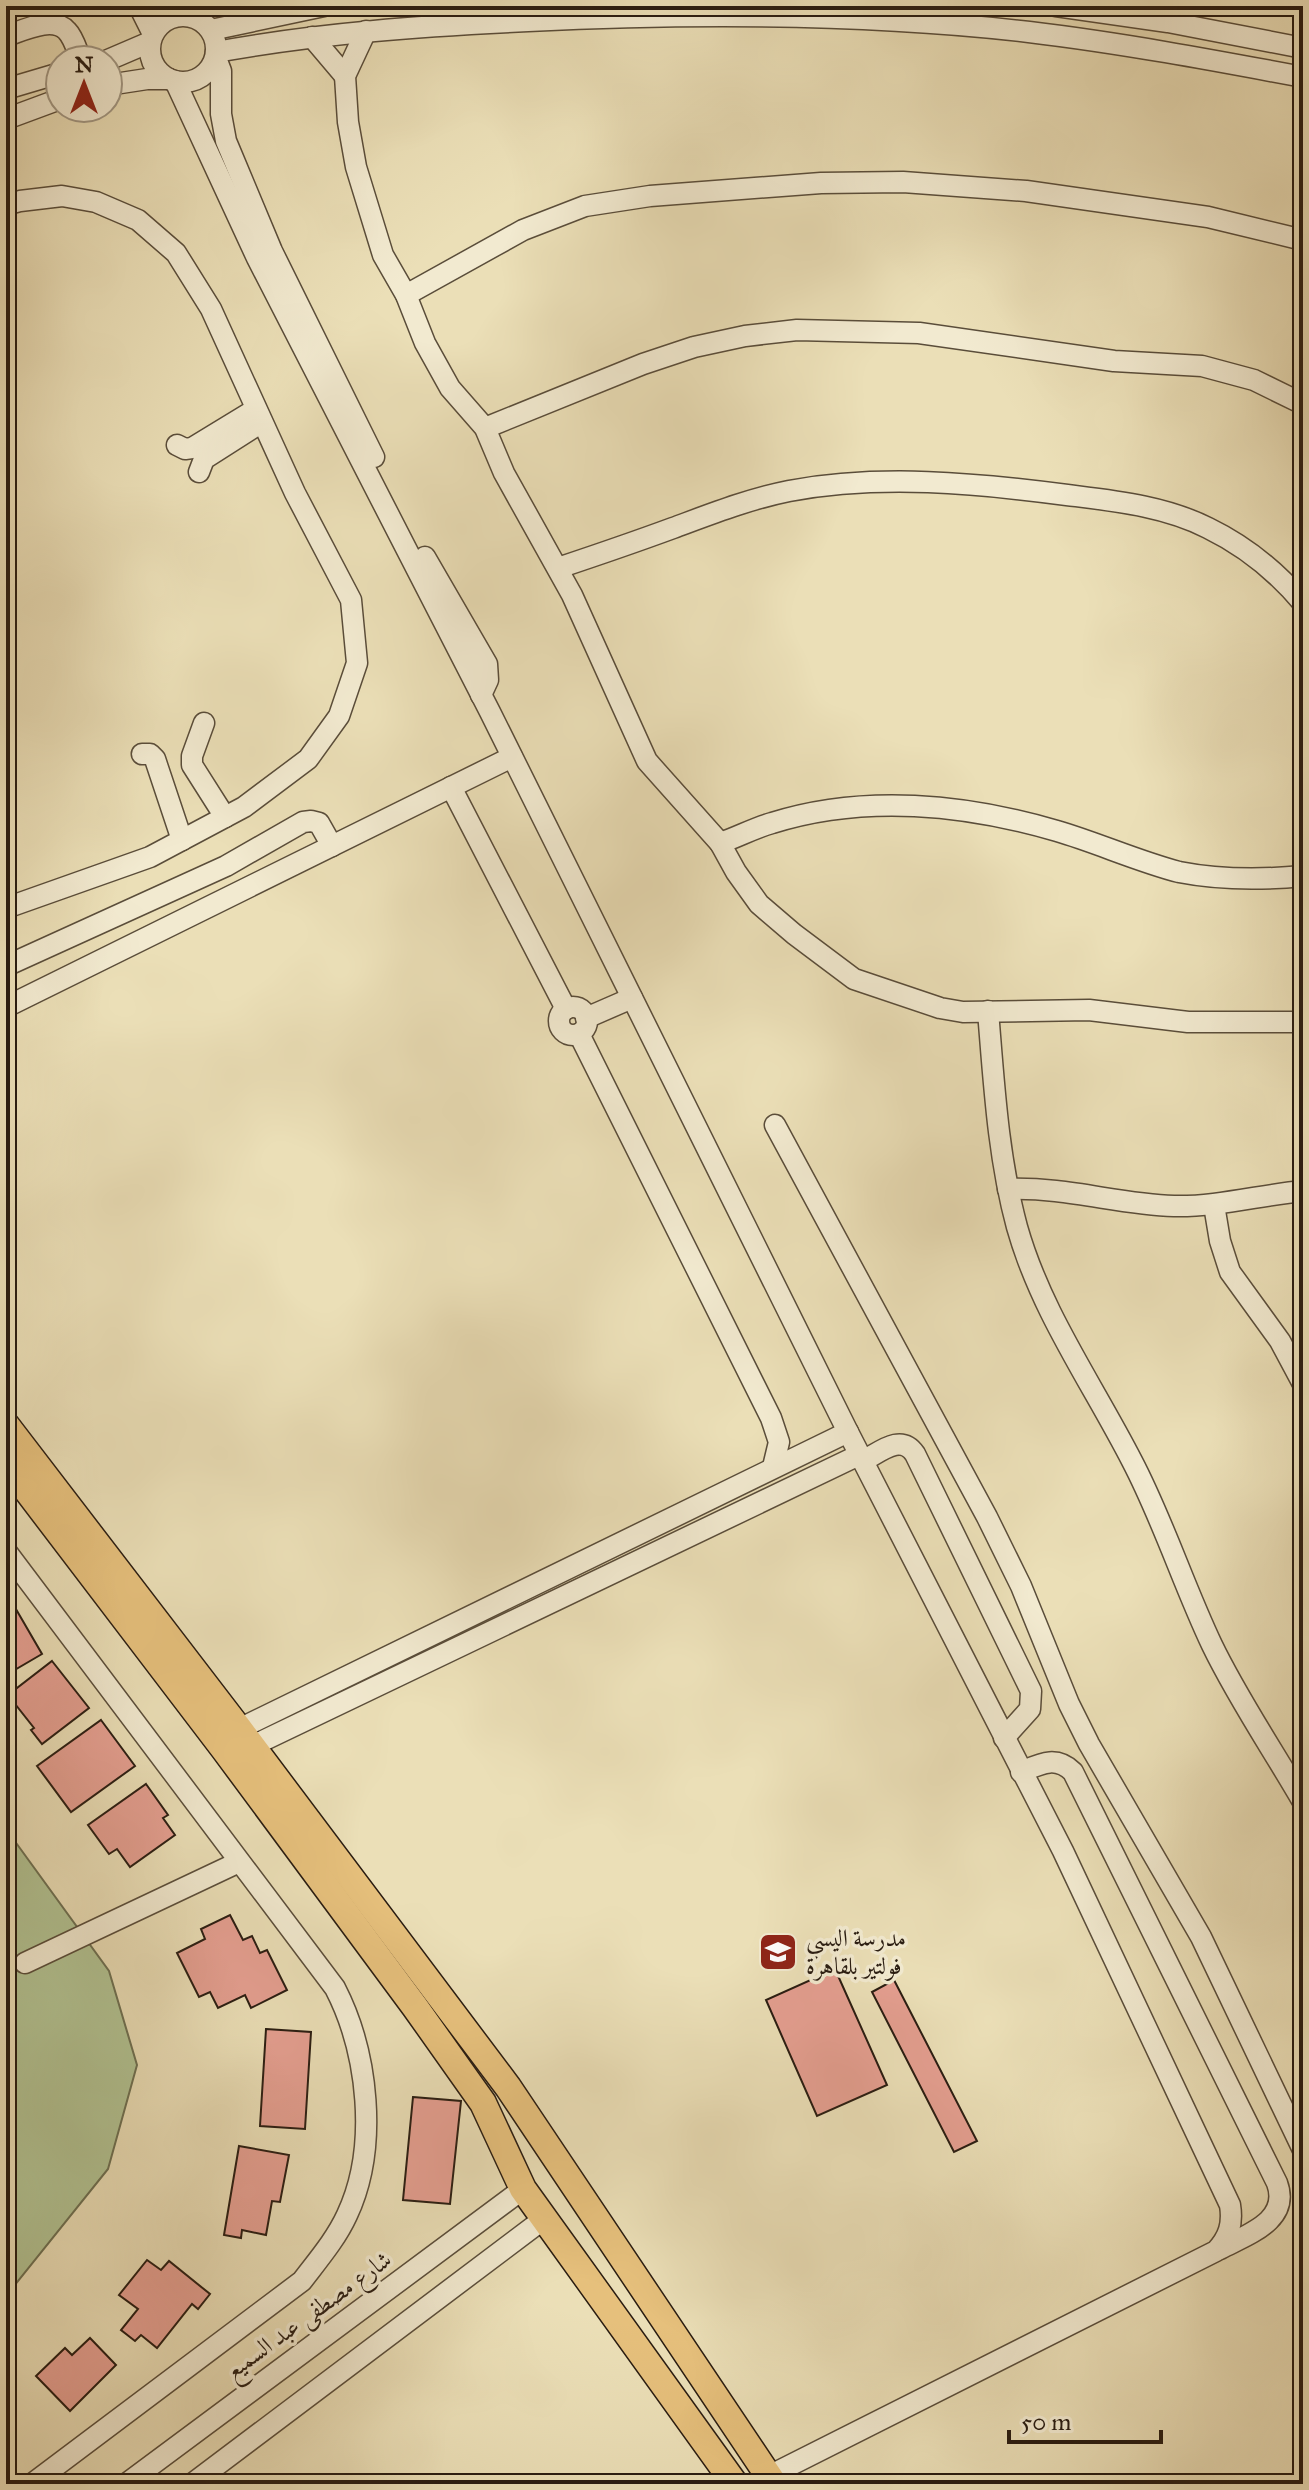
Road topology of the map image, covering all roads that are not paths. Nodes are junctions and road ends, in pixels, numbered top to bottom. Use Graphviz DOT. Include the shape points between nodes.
graph roads {
  1 [pos="139,6"];
  2 [pos="314,6"];
  3 [pos="1056,6"];
  4 [pos="188,11"];
  5 [pos="211,30"];
  6 [pos="366,31"];
  7 [pos="6,36"];
  8 [pos="312,37"];
  9 [pos="152,38"];
  10 [pos="74,44"];
  11 [pos="1303,48"];
  12 [pos="124,52"];
  13 [pos="216,55"];
  14 [pos="345,76"];
  15 [pos="1303,77"];
  16 [pos="44,78"];
  17 [pos="172,80"];
  18 [pos="124,84"];
  19 [pos="6,89"];
  20 [pos="44,105"];
  21 [pos="6,119"];
  22 [pos="6,205"];
  23 [pos="1303,240"];
  24 [pos="406,295"];
  25 [pos="1303,404"];
  26 [pos="259,416"];
  27 [pos="485,428"];
  28 [pos="177,445"];
  29 [pos="199,472"];
  30 [pos="558,568"];
  31 [pos="1303,603"];
  32 [pos="485,704"];
  33 [pos="204,723"];
  34 [pos="142,754"];
  35 [pos="512,757"];
  36 [pos="451,787"];
  37 [pos="225,817"];
  38 [pos="182,840"];
  39 [pos="720,843"];
  40 [pos="332,846"];
  41 [pos="1303,876"];
  42 [pos="6,908"];
  43 [pos="6,966"];
  44 [pos="632,998"];
  45 [pos="6,1007"];
  46 [pos="988,1011"];
  47 [pos="1303,1022"];
  48 [pos="583,1026"];
  49 [pos="775,1125"];
  50 [pos="1008,1189"];
  51 [pos="1303,1191"];
  52 [pos="1214,1205"];
  53 [pos="1303,1384"];
  54 [pos="6,1425"];
  55 [pos="848,1432"];
  56 [pos="861,1458"];
  57 [pos="6,1463"];
  58 [pos="773,1467"];
  59 [pos="6,1551"];
  60 [pos="246,1737"];
  61 [pos="1004,1738"];
  62 [pos="1021,1772"];
  63 [pos="1303,1802"];
  64 [pos="239,1862"];
  65 [pos="25,1963"];
  66 [pos="1303,2150"];
  67 [pos="523,2189"];
  68 [pos="545,2218"];
  69 [pos="1216,2251"];
  70 [pos="772,2480"];
  71 [pos="32,2484"];
  72 [pos="126,2484"];
  73 [pos="192,2484"];
  74 [pos="735,2484"];
  1 -- 9 [label="street"];
  2 -- 5 [label="street"];
  3 -- 11 [label="street"];
  4 -- 5 [label="street"];
  4 -- 9 [label="street" via="169,18"];
  5 -- 13 [label="street"];
  6 -- 8 [label="street"];
  6 -- 14 [label="street"];
  6 -- 15 [label="street" via="668,16 889,21 1028,32"];
  7 -- 10 [label="street" via="59,25"];
  8 -- 13 [label="street"];
  8 -- 14 [label="street"];
  9 -- 12 [label="street"];
  9 -- 17 [label="street" via="153,64"];
  13 -- 17 [label="street" via="200,77"];
  13 -- 32 [label="street" via="226,141 272,251 394,497 487,664"];
  14 -- 24 [label="street" via="367,212"];
  16 -- 19 [label="street"];
  17 -- 18 [label="street"];
  17 -- 32 [label="street"];
  20 -- 21 [label="street"];
  22 -- 26 [label="street" via="62,196 96,202 138,220 176,253 211,309"];
  23 -- 24 [label="street" via="1208,217 1026,191 903,182 821,183 585,206 523,230"];
  24 -- 27 [label="street" via="450,388"];
  25 -- 27 [label="street" via="1254,380 1202,366 1114,361 919,333 797,330 694,347"];
  26 -- 28 [label="street" via="192,448"];
  26 -- 29 [label="street" via="204,459"];
  26 -- 37 [label="street" via="351,600 357,663 339,716 308,759"];
  27 -- 30 [label="street"];
  30 -- 31 [label="street" via="729,506 788,491 848,483 964,484 1107,500 1174,515 1231,540"];
  30 -- 39 [label="street" via="647,761"];
  32 -- 35 [label="street"];
  33 -- 37 [label="street" via="192,765"];
  34 -- 38 [label="street" via="155,759"];
  35 -- 36 [label="street"];
  35 -- 44 [label="street"];
  36 -- 40 [label="street"];
  36 -- 48 [label="street" via="566,1009 559,1017 560,1028 568,1035"];
  37 -- 38 [label="street"];
  38 -- 42 [label="street" via="150,857"];
  39 -- 41 [label="street" via="773,822 833,809 937,807 1020,821 1152,865 1206,877"];
  39 -- 46 [label="street" via="759,904 854,979 940,1008"];
  40 -- 43 [label="street" via="319,823 303,822 213,873"];
  40 -- 45 [label="street"];
  44 -- 48 [label="street"];
  44 -- 55 [label="street"];
  46 -- 47 [label="street" via="1058,1008 1188,1022"];
  46 -- 50 [label="street"];
  48 -- 58 [label="street" via="771,1418 779,1442"];
  49 -- 66 [label="street" via="987,1517 1069,1704 1201,1937"];
  50 -- 52 [label="street" via="1072,1191 1140,1204"];
  50 -- 63 [label="street" via="1018,1230 1056,1324 1134,1464 1234,1688"];
  51 -- 52 [label="street"];
  52 -- 53 [label="street" via="1230,1272 1280,1341"];
  54 -- 60 [label="main road"];
  55 -- 56 [label="street"];
  55 -- 58 [label="street"];
  56 -- 60 [label="street"];
  56 -- 61 [label="street"];
  56 -- 61 [label="street" via="898,1443 915,1454 1031,1691 1027,1714"];
  57 -- 67 [label="main road" via="483,2103"];
  58 -- 60 [label="street"];
  59 -- 64 [label="street"];
  60 -- 70 [label="main road" via="508,2087"];
  61 -- 62 [label="street"];
  62 -- 69 [label="street" via="1227,2195 1231,2225"];
  62 -- 69 [label="street" via="1056,1761 1073,1772 1277,2183 1279,2206 1272,2219"];
  64 -- 65 [label="street"];
  64 -- 71 [label="street" via="335,1988 350,2017 365,2089 365,2135 348,2214 302,2281"];
  67 -- 68 [label="main road"];
  67 -- 72 [label="street, شارع مصطفى عبد السميع"];
  68 -- 73 [label="street"];
  68 -- 74 [label="main road"];
  69 -- 70 [label="street"];
}
